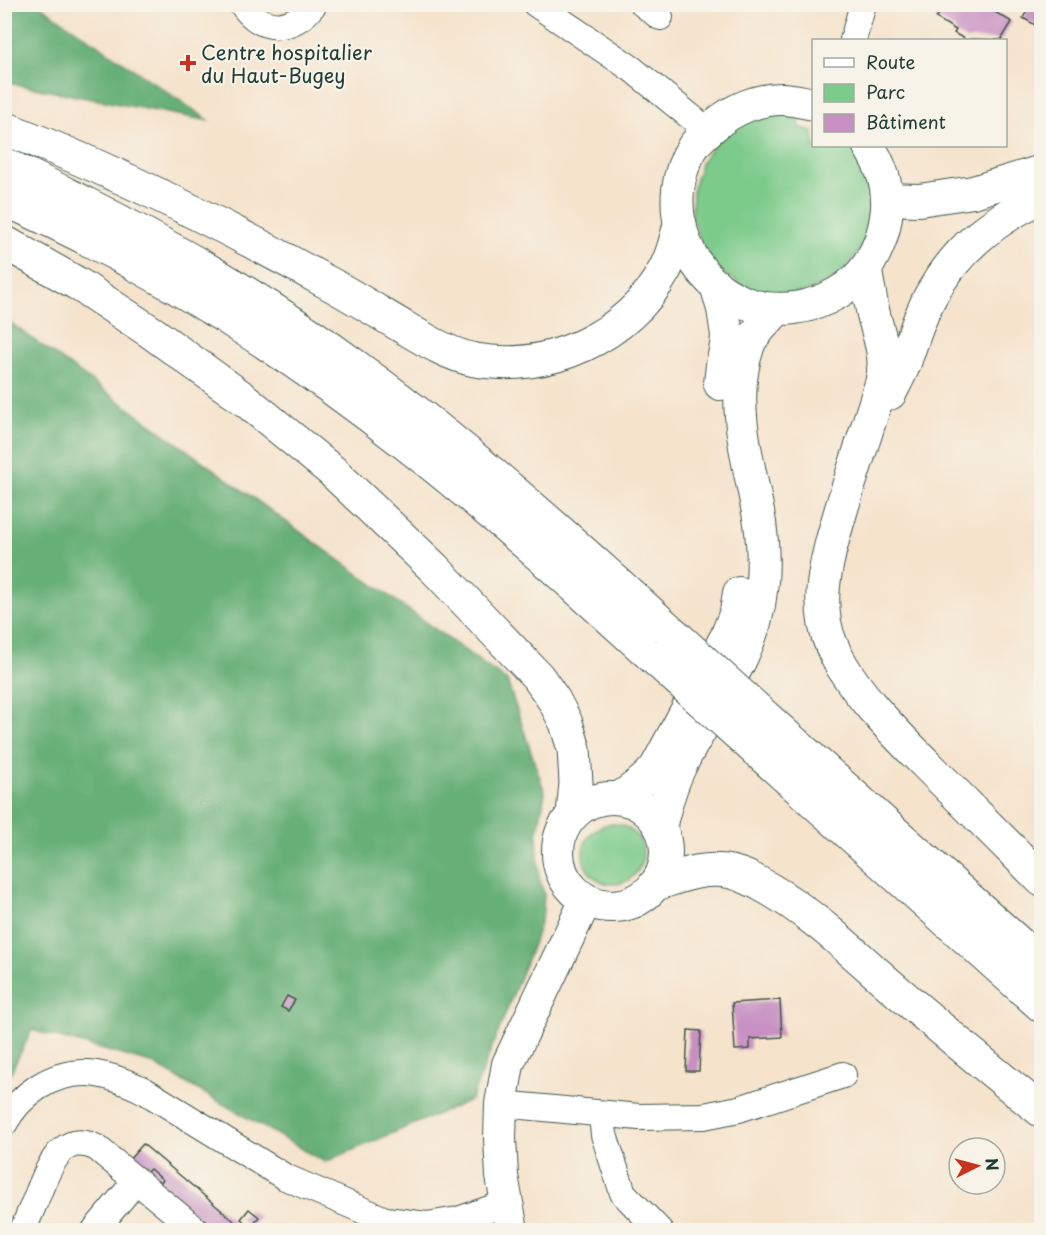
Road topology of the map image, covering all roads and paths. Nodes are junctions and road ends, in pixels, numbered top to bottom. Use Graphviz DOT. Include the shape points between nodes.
graph roads {
  1 [pos="242,4"];
  2 [pos="314,4"];
  3 [pos="536,4"];
  4 [pos="863,4"];
  5 [pos="853,39"];
  6 [pos="812,104"];
  7 [pos="4,128"];
  8 [pos="708,131"];
  9 [pos="870,147"];
  10 [pos="4,164"];
  11 [pos="1041,171"];
  12 [pos="1041,196"];
  13 [pos="4,199"];
  14 [pos="887,199"];
  15 [pos="680,224"];
  16 [pos="4,242"];
  17 [pos="865,270"];
  18 [pos="716,285"];
  19 [pos="778,309"];
  20 [pos="856,462"];
  21 [pos="764,736"];
  22 [pos="619,798"];
  23 [pos="573,814"];
  24 [pos="660,828"];
  25 [pos="1041,880"];
  26 [pos="656,885"];
  27 [pos="586,900"];
  28 [pos="1041,964"];
  29 [pos="1041,1006"];
  30 [pos="843,1075"];
  31 [pos="501,1104"];
  32 [pos="1041,1111"];
  33 [pos="602,1115"];
  34 [pos="4,1124"];
  35 [pos="136,1181"];
  36 [pos="509,1217"];
  37 [pos="392,1225"];
  38 [pos="22,1230"];
  39 [pos="95,1230"];
  40 [pos="196,1230"];
  41 [pos="659,1230"];
  1 -- 2 [label="street" via="256,20 282,26 306,15"];
  3 -- 8 [label="street" via="632,69"];
  4 -- 5 [label="street"];
  6 -- 8 [label="main road" via="782,99 751,104 722,118"];
  7 -- 15 [label="highway" via="119,177 254,242 431,344 474,360 538,359 568,351 607,333 655,286 665,270"];
  8 -- 15 [label="main road" via="693,146 678,182"];
  9 -- 14 [label="main road" via="882,171"];
  10 -- 21 [label="highway, bridge" via="173,249 284,317 425,418 560,531 667,628"];
  11 -- 14 [label="main road" via="973,192 919,200"];
  12 -- 20 [label="highway" via="985,230 954,259 930,296 903,366"];
  13 -- 21 [label="highway, bridge" via="113,252 188,295 336,392 473,498 653,657"];
  14 -- 17 [label="main road" via="885,225"];
  15 -- 18 [label="main road" via="692,258"];
  16 -- 23 [label="highway" via="78,284 244,399 332,471 434,567 538,677 554,700 574,749"];
  17 -- 19 [label="main road" via="839,293 810,306"];
  17 -- 20 [label="highway" via="884,351 884,370"];
  18 -- 19 [label="main road" via="737,300"];
  18 -- 22 [label="main road" via="727,335 722,365 722,427 743,547 739,598 726,637 656,767"];
  19 -- 24 [label="main road" via="750,341 740,392 763,559 756,618 744,654 680,768"];
  20 -- 25 [label="highway" via="834,535 823,590 831,645 848,676 879,715"];
  21 -- 28 [label="highway"];
  21 -- 29 [label="highway"];
  22 -- 23 [label="main road" via="594,801"];
  22 -- 24 [label="main road" via="643,808"];
  23 -- 27 [label="main road" via="558,844 558,861 568,884"];
  24 -- 26 [label="main road" via="666,857"];
  26 -- 27 [label="main road" via="645,896 616,907"];
  26 -- 32 [label="highway" via="691,873 718,870 773,891 831,934"];
  27 -- 31 [label="main road" via="508,1064"];
  30 -- 33 [label="street" via="739,1109 704,1116"];
  31 -- 33 [label="street"];
  31 -- 36 [label="main road" via="502,1176"];
  33 -- 41 [label="street" via="604,1135 623,1193"];
  34 -- 37 [label="street" via="26,1095 48,1081 74,1073 103,1075 131,1084 285,1177"];
  35 -- 38 [label="street" via="87,1143 66,1148 50,1164"];
  35 -- 39 [label="street"];
  35 -- 40 [label="street"];
  36 -- 37 [label="street" via="427,1226"];
}
